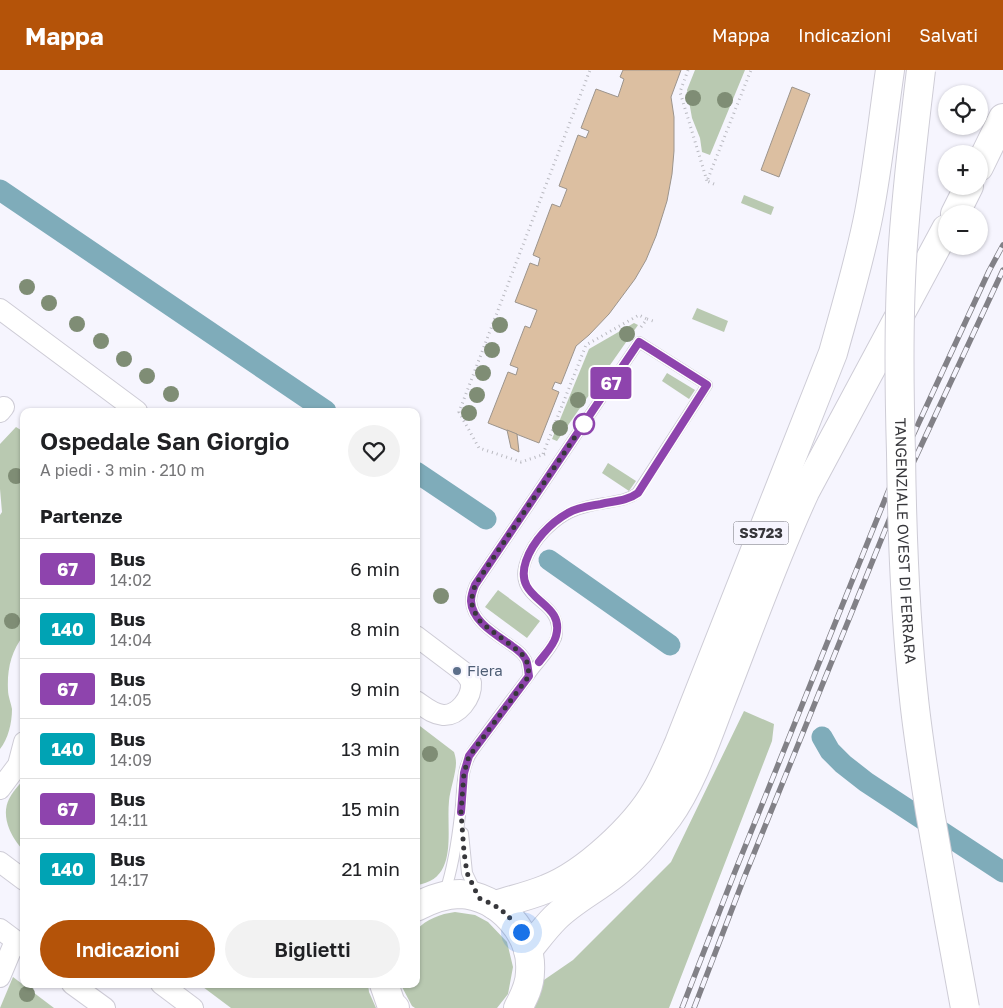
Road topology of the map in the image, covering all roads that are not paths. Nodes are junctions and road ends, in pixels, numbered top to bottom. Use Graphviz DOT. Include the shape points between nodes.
graph roads {
  1 [pos="890,70"];
  2 [pos="921,70"];
  3 [pos="1003,118"];
  4 [pos="988,149"];
  5 [pos="938,244"];
  6 [pos="0,309"];
  7 [pos="133,408"];
  8 [pos="420,639"];
  9 [pos="529,676"];
  10 [pos="420,704"];
  11 [pos="20,764"];
  12 [pos="0,789"];
  13 [pos="461,812"];
  14 [pos="0,862"];
  15 [pos="20,877"];
  16 [pos="427,899"];
  17 [pos="487,901"];
  18 [pos="13,939"];
  19 [pos="528,950"];
  20 [pos="0,978"];
  21 [pos="78,988"];
  22 [pos="166,988"];
  23 [pos="385,988"];
  24 [pos="105,1008"];
  25 [pos="193,1008"];
  26 [pos="394,1008"];
  27 [pos="518,1008"];
  28 [pos="965,1008"];
  1 -- 17 [label="main road, SS723" via="875,181 849,298 832,352 663,779 649,803 625,832 567,879 547,889"];
  2 -- 28 [label="main road, TANGENZIALE OVEST DI FERRARA, bridge" via="901,283 904,572 916,720"];
  3 -- 4 [label="main road"];
  5 -- 19 [label="main road, SS723" via="787,532 701,752 676,804 643,848 614,874 566,908"];
  6 -- 7 [label="street"];
  8 -- 10 [label="street" via="465,673 471,681 471,688 463,705 445,716 433,713"];
  9 -- 9 [label="lane" via="556,638 557,628 553,613 529,592 524,583 526,561 536,542 569,512 632,498 638,493 707,385 639,342 472,593 471,601 480,621 520,652 526,659"];
  9 -- 13 [label="lane" via="469,756 464,773"];
  11 -- 12 [label="street"];
  13 -- 16 [label="lane" via="455,853"];
  13 -- 17 [label="lane" via="467,873"];
  14 -- 15 [label="street"];
  16 -- 17 [label="main road" via="461,894"];
  17 -- 19 [label="main road" via="509,917 521,932"];
  18 -- 20 [label="street"];
  19 -- 27 [label="main road" via="531,971 526,993"];
  21 -- 24 [label="street"];
  22 -- 25 [label="street"];
  23 -- 26 [label="main road"];
}
